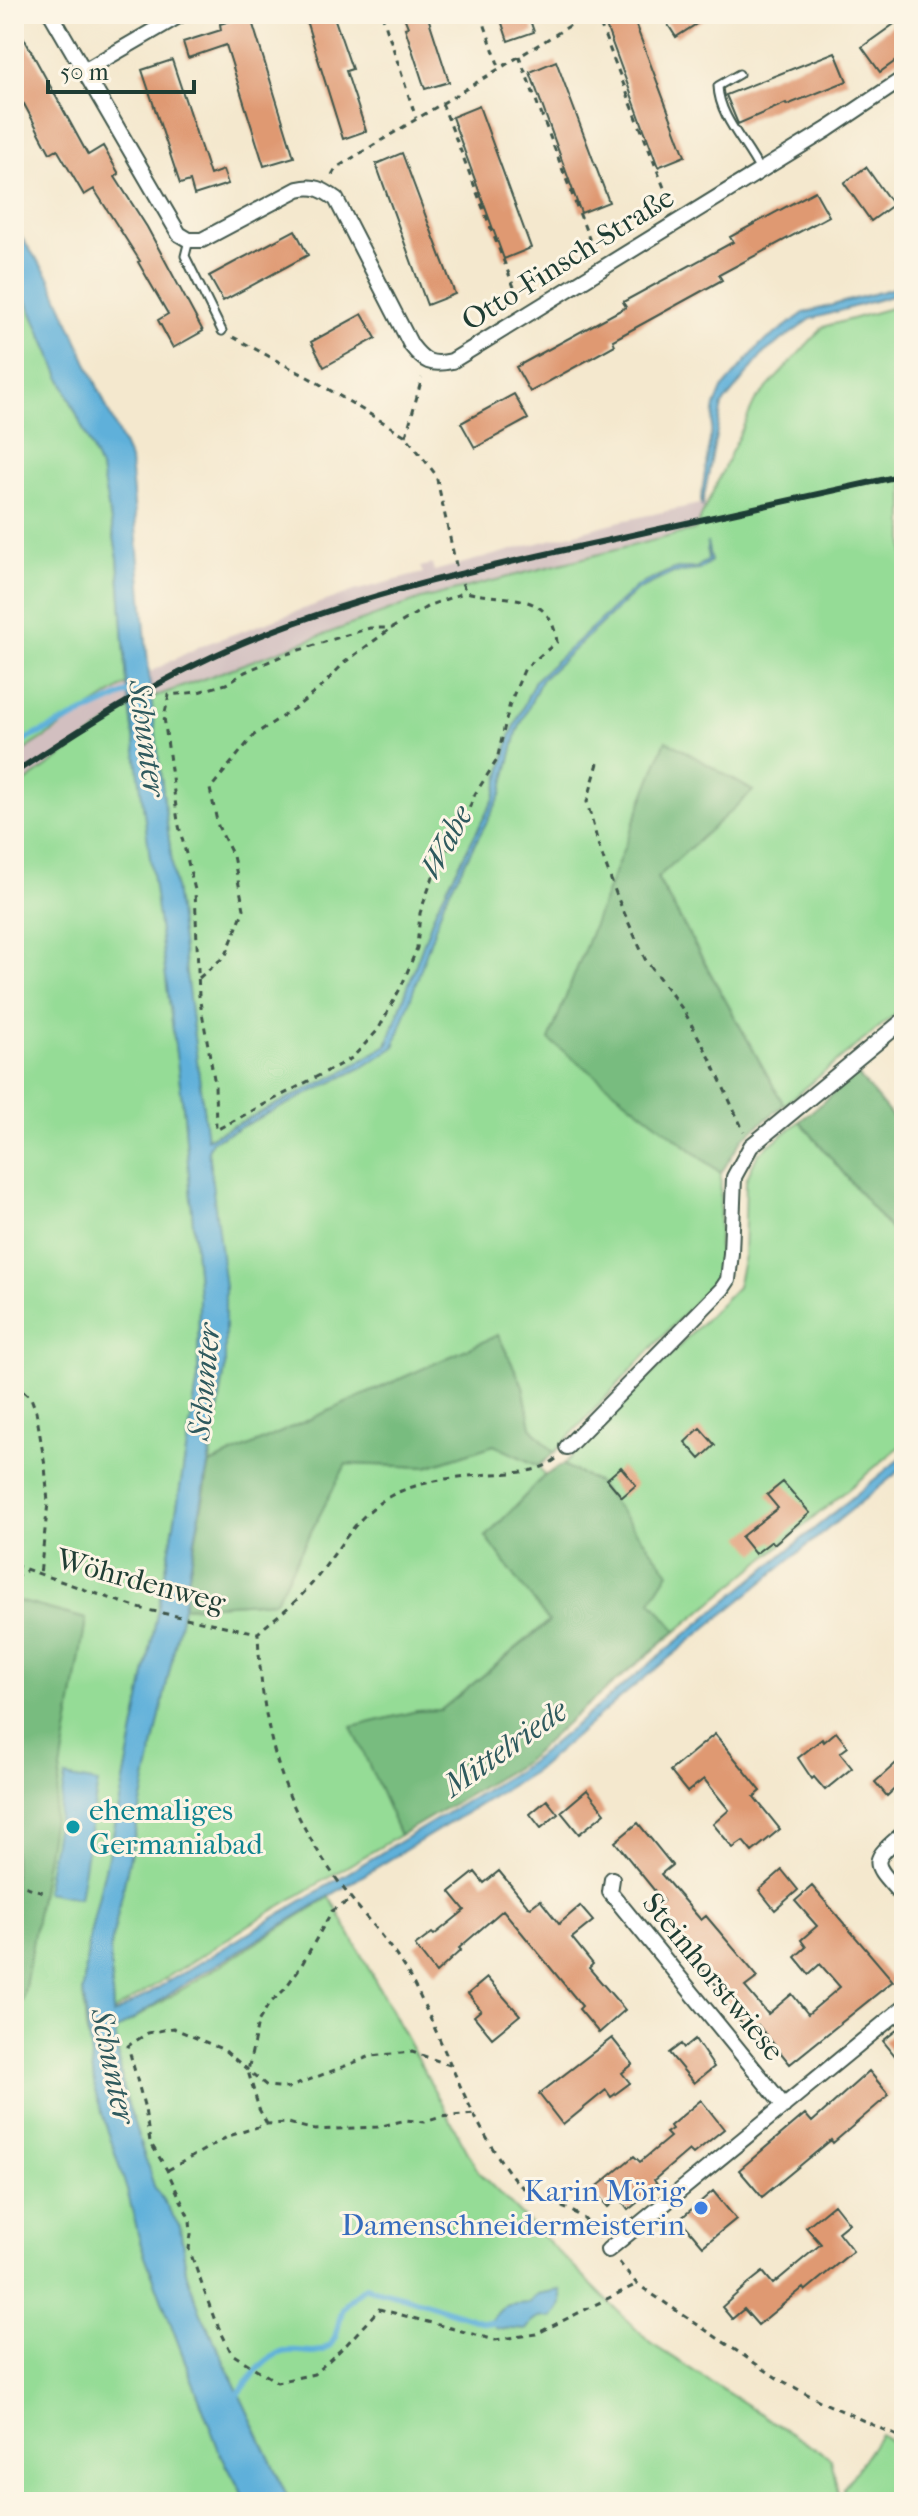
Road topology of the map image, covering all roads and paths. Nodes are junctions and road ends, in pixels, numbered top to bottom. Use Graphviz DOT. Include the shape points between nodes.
graph roads {
  1 [pos="51,14"];
  2 [pos="182,14"];
  3 [pos="382,14"];
  4 [pos="481,14"];
  5 [pos="589,14"];
  6 [pos="596,14"];
  7 [pos="582,16"];
  8 [pos="519,56"];
  9 [pos="499,67"];
  10 [pos="84,71"];
  11 [pos="739,74"];
  12 [pos="904,78"];
  13 [pos="442,103"];
  14 [pos="416,118"];
  15 [pos="760,171"];
  16 [pos="323,189"];
  17 [pos="678,222"];
  18 [pos="189,240"];
  19 [pos="600,269"];
  20 [pos="525,316"];
  21 [pos="222,331"];
  22 [pos="427,363"];
  23 [pos="406,436"];
  24 [pos="466,592"];
  25 [pos="392,628"];
  26 [pos="598,763"];
  27 [pos="199,978"];
  28 [pos="904,1020"];
  29 [pos="751,1146"];
  30 [pos="14,1383"];
  31 [pos="567,1447"];
  32 [pos="14,1565"];
  33 [pos="26,1571"];
  34 [pos="40,1575"];
  35 [pos="14,1577"];
  36 [pos="258,1633"];
  37 [pos="904,1833"];
  38 [pos="612,1879"];
  39 [pos="14,1883"];
  40 [pos="43,1892"];
  41 [pos="350,1897"];
  42 [pos="904,1898"];
  43 [pos="904,2007"];
  44 [pos="450,2065"];
  45 [pos="248,2071"];
  46 [pos="784,2106"];
  47 [pos="474,2114"];
  48 [pos="267,2124"];
  49 [pos="167,2170"];
  50 [pos="608,2250"];
  51 [pos="637,2284"];
  52 [pos="904,2439"];
  1 -- 10 [label="street"];
  2 -- 10 [label="street"];
  3 -- 14 [label="path"];
  4 -- 9 [label="path"];
  5 -- 7 [label="path"];
  6 -- 17 [label="path"];
  7 -- 8 [label="path"];
  8 -- 9 [label="path"];
  8 -- 19 [label="path"];
  9 -- 13 [label="path"];
  10 -- 18 [label="street" via="169,219"];
  11 -- 15 [label="lane" via="718,86 718,97"];
  12 -- 15 [label="street, Otto-Finsch-Straße"];
  13 -- 14 [label="path"];
  13 -- 20 [label="path"];
  14 -- 16 [label="path" via="336,168"];
  15 -- 17 [label="street, Otto-Finsch-Straße"];
  16 -- 18 [label="street" via="298,189 202,240"];
  16 -- 22 [label="street" via="336,199 411,345"];
  17 -- 19 [label="street, Otto-Finsch-Straße"];
  18 -- 21 [label="lane" via="185,256"];
  19 -- 20 [label="street, Otto-Finsch-Straße"];
  20 -- 22 [label="street, Otto-Finsch-Straße" via="452,361"];
  21 -- 23 [label="path"];
  22 -- 23 [label="path"];
  23 -- 24 [label="path" via="436,475"];
  24 -- 25 [label="path" via="430,605"];
  24 -- 27 [label="path" via="525,600 546,611 557,642 525,668 510,703 497,760 475,794 457,838 439,860 420,913 417,948 378,1030 352,1058 216,1130 215,1084"];
  25 -- 27 [label="path" via="254,735 210,789 244,909 226,955"];
  25 -- 27 [label="path" via="340,637 271,661 226,684 169,695 164,717 178,822 195,890"];
  26 -- 29 [label="path" via="587,802 618,899 645,959 684,1011 710,1058"];
  28 -- 29 [label="street"];
  29 -- 31 [label="street" via="734,1177 728,1280"];
  30 -- 34 [label="path" via="31,1398 36,1411 45,1466 48,1503"];
  31 -- 36 [label="path" via="534,1471 442,1479 399,1491 352,1526 311,1585"];
  32 -- 33 [label="path, Wöhrdenweg"];
  33 -- 34 [label="path, Wöhrdenweg"];
  33 -- 35 [label="path"];
  34 -- 36 [label="path, Wöhrdenweg" via="138,1608"];
  36 -- 41 [label="path" via="267,1722 279,1770 297,1815"];
  37 -- 42 [label="street" via="877,1862"];
  38 -- 46 [label="street, Steinhorstwiese" via="610,1892"];
  39 -- 40 [label="path"];
  41 -- 44 [label="path" via="400,1960"];
  41 -- 45 [label="path" via="332,1911 301,1966 258,2022"];
  43 -- 46 [label="street, Steinhorstwiese"];
  44 -- 45 [label="path" via="412,2052 371,2056 288,2088 267,2086"];
  44 -- 47 [label="path"];
  45 -- 48 [label="path"];
  45 -- 49 [label="path" via="224,2050 173,2028 148,2033 128,2046 150,2142"];
  46 -- 50 [label="street, Steinhorstwiese"];
  47 -- 48 [label="path" via="378,2127 315,2130"];
  47 -- 50 [label="path" via="525,2192 582,2216"];
  48 -- 49 [label="path" via="229,2136"];
  49 -- 51 [label="path" via="190,2220 189,2249 200,2284 232,2354 277,2382 314,2374 379,2309 495,2340 536,2334"];
  50 -- 51 [label="path"];
  51 -- 52 [label="path" via="777,2378"];
}
